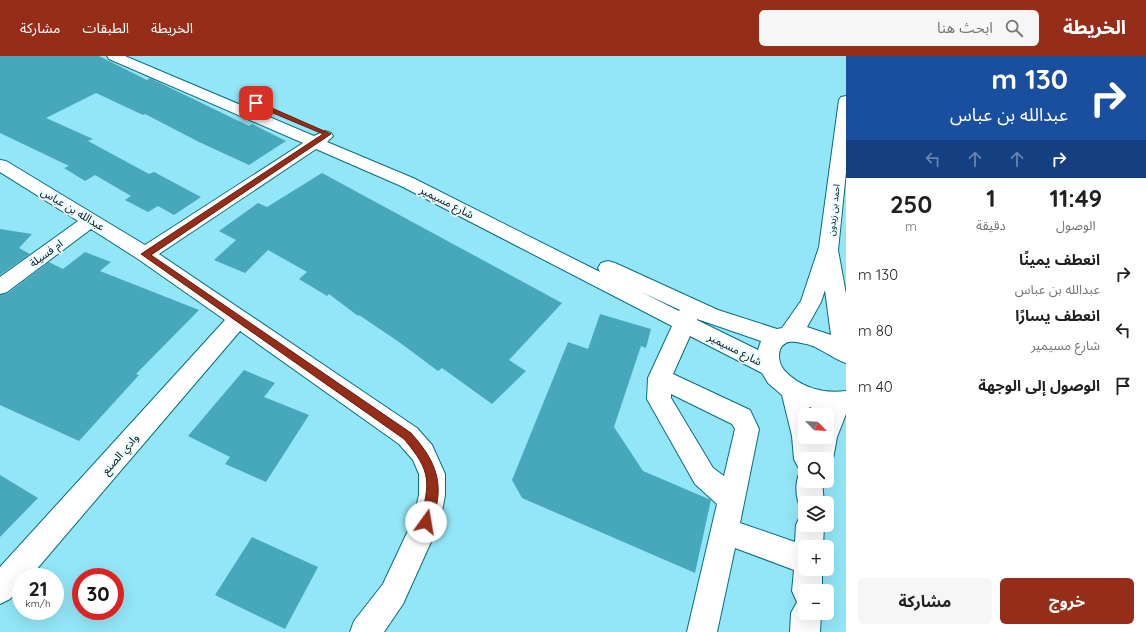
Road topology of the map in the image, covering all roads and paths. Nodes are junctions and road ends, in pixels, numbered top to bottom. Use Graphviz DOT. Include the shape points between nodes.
graph roads {
  1 [pos="114,56"];
  2 [pos="144,56"];
  3 [pos="846,100"];
  4 [pos="321,138"];
  5 [pos="0,165"];
  6 [pos="91,220"];
  7 [pos="829,247"];
  8 [pos="145,254"];
  9 [pos="0,287"];
  10 [pos="688,316"];
  11 [pos="239,318"];
  12 [pos="784,336"];
  13 [pos="845,353"];
  14 [pos="771,367"];
  15 [pos="660,378"];
  16 [pos="792,390"];
  17 [pos="842,402"];
  18 [pos="834,418"];
  19 [pos="806,452"];
  20 [pos="732,500"];
  21 [pos="725,531"];
  22 [pos="798,557"];
  23 [pos="0,590"];
  24 [pos="806,620"];
  25 [pos="365,632"];
  26 [pos="702,632"];
  27 [pos="805,632"];
  1 -- 4 [label="street, شارع مسيمير"];
  2 -- 4 [label="street, شارع مسيمير"];
  3 -- 7 [label="street, احمد بن زيدون"];
  4 -- 8 [label="street"];
  4 -- 10 [label="street, شارع مسيمير" via="569,263"];
  5 -- 6 [label="street, عبدالله بن عباس"];
  6 -- 8 [label="street, عبدالله بن عباس"];
  6 -- 9 [label="street, ام فسيلة"];
  7 -- 12 [label="street, احمد بن زيدون" via="811,302 799,322"];
  7 -- 13 [label="street, احمد بن زيدون"];
  8 -- 11 [label="street, عبدالله بن عباس"];
  10 -- 12 [label="street, شارع مسيمير"];
  10 -- 14 [label="street, شارع مسيمير"];
  10 -- 15 [label="street"];
  11 -- 23 [label="street, وادي الصنع"];
  11 -- 25 [label="street, عبدالله بن عباس" via="408,436 423,454 432,474 432,495 426,522 393,594"];
  12 -- 13 [label="street, شارع مسيمير" via="802,334 816,337"];
  12 -- 14 [label="street, احمد بن زيدون" via="771,345 768,355"];
  14 -- 16 [label="street" via="779,379"];
  15 -- 20 [label="street" via="659,399 704,476"];
  15 -- 20 [label="street" via="741,416 747,429"];
  16 -- 17 [label="street" via="807,398 823,402"];
  16 -- 19 [label="street"];
  17 -- 18 [label="street"];
  20 -- 21 [label="street"];
  21 -- 22 [label="street"];
  21 -- 26 [label="street"];
  24 -- 27 [label="street"];
}
